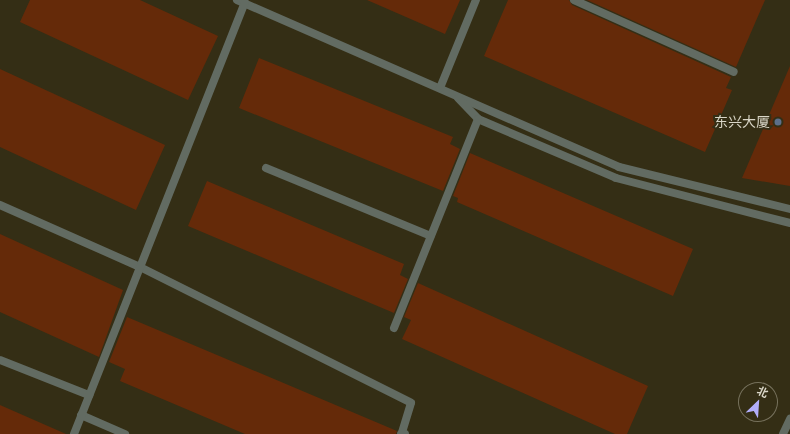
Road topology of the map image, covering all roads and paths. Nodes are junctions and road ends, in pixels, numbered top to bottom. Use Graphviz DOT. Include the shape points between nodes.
graph roads {
  1 [pos="476,0"];
  2 [pos="574,0"];
  3 [pos="241,2"];
  4 [pos="734,72"];
  5 [pos="440,88"];
  6 [pos="455,95"];
  7 [pos="478,119"];
  8 [pos="266,168"];
  9 [pos="0,205"];
  10 [pos="790,209"];
  11 [pos="790,223"];
  12 [pos="431,236"];
  13 [pos="140,267"];
  14 [pos="394,328"];
  15 [pos="0,360"];
  16 [pos="90,394"];
  17 [pos="81,415"];
  18 [pos="790,419"];
  19 [pos="74,434"];
  20 [pos="125,434"];
  21 [pos="403,434"];
  22 [pos="783,434"];
  1 -- 5 [label="street"];
  2 -- 4 [label="street"];
  3 -- 5 [label="street"];
  3 -- 13 [label="street"];
  5 -- 6 [label="street"];
  6 -- 7 [label="street"];
  6 -- 10 [label="street" via="619,167"];
  7 -- 11 [label="street" via="616,178"];
  7 -- 12 [label="street"];
  8 -- 12 [label="street"];
  9 -- 13 [label="street"];
  12 -- 14 [label="street"];
  13 -- 16 [label="street"];
  13 -- 21 [label="street" via="411,403"];
  15 -- 16 [label="street"];
  16 -- 17 [label="street"];
  17 -- 19 [label="street"];
  17 -- 20 [label="street"];
  18 -- 22 [label="street"];
}
